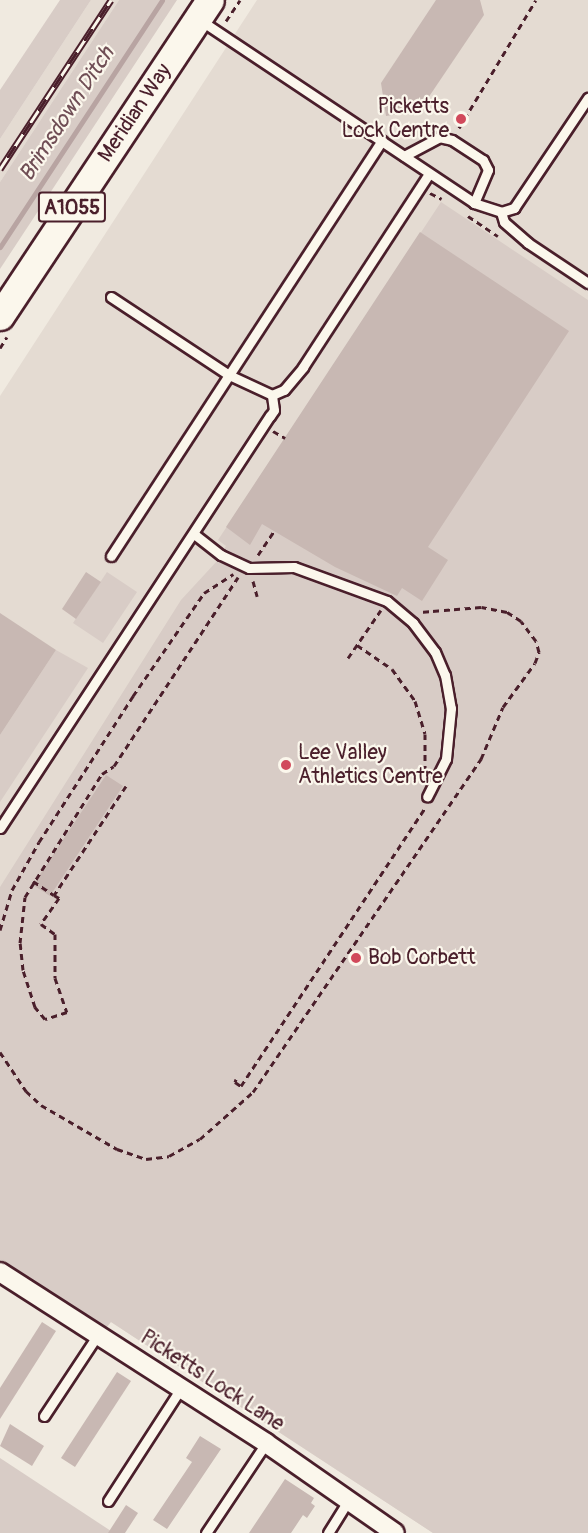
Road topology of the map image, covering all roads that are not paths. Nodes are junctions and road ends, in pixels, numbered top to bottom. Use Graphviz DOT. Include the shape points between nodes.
graph roads {
  1 [pos="204,9"];
  2 [pos="588,98"];
  3 [pos="381,141"];
  4 [pos="404,156"];
  5 [pos="429,174"];
  6 [pos="474,203"];
  7 [pos="501,212"];
  8 [pos="588,283"];
  9 [pos="111,297"];
  10 [pos="0,316"];
  11 [pos="229,375"];
  12 [pos="272,395"];
  13 [pos="194,534"];
  14 [pos="111,556"];
  15 [pos="427,797"];
  16 [pos="0,828"];
  17 [pos="0,1272"];
  18 [pos="99,1333"];
  19 [pos="181,1388"];
  20 [pos="44,1416"];
  21 [pos="266,1443"];
  22 [pos="349,1499"];
  23 [pos="108,1501"];
  24 [pos="206,1533"];
  25 [pos="328,1533"];
  26 [pos="395,1533"];
  1 -- 3 [label="lane"];
  1 -- 10 [label="main road, Meridian Way / A1055"];
  2 -- 7 [label="lane" via="514,208"];
  3 -- 4 [label="lane"];
  3 -- 11 [label="lane"];
  4 -- 5 [label="lane"];
  4 -- 6 [label="lane" via="432,140 452,140 483,160 488,170"];
  5 -- 6 [label="lane"];
  5 -- 12 [label="lane" via="303,367 284,390"];
  6 -- 7 [label="lane"];
  7 -- 8 [label="lane" via="504,222 528,243"];
  9 -- 11 [label="lane"];
  11 -- 12 [label="lane"];
  11 -- 14 [label="lane"];
  12 -- 13 [label="lane" via="274,410"];
  13 -- 15 [label="lane" via="221,555 249,568 294,567 387,601 424,636 445,675 451,708 446,759"];
  13 -- 16 [label="lane"];
  17 -- 18 [label="street, Picketts Lock Lane"];
  18 -- 19 [label="street, Picketts Lock Lane"];
  18 -- 20 [label="lane"];
  19 -- 21 [label="street, Picketts Lock Lane"];
  19 -- 23 [label="lane"];
  21 -- 22 [label="street, Picketts Lock Lane"];
  21 -- 24 [label="lane"];
  22 -- 25 [label="lane"];
  22 -- 26 [label="street, Picketts Lock Lane"];
}
